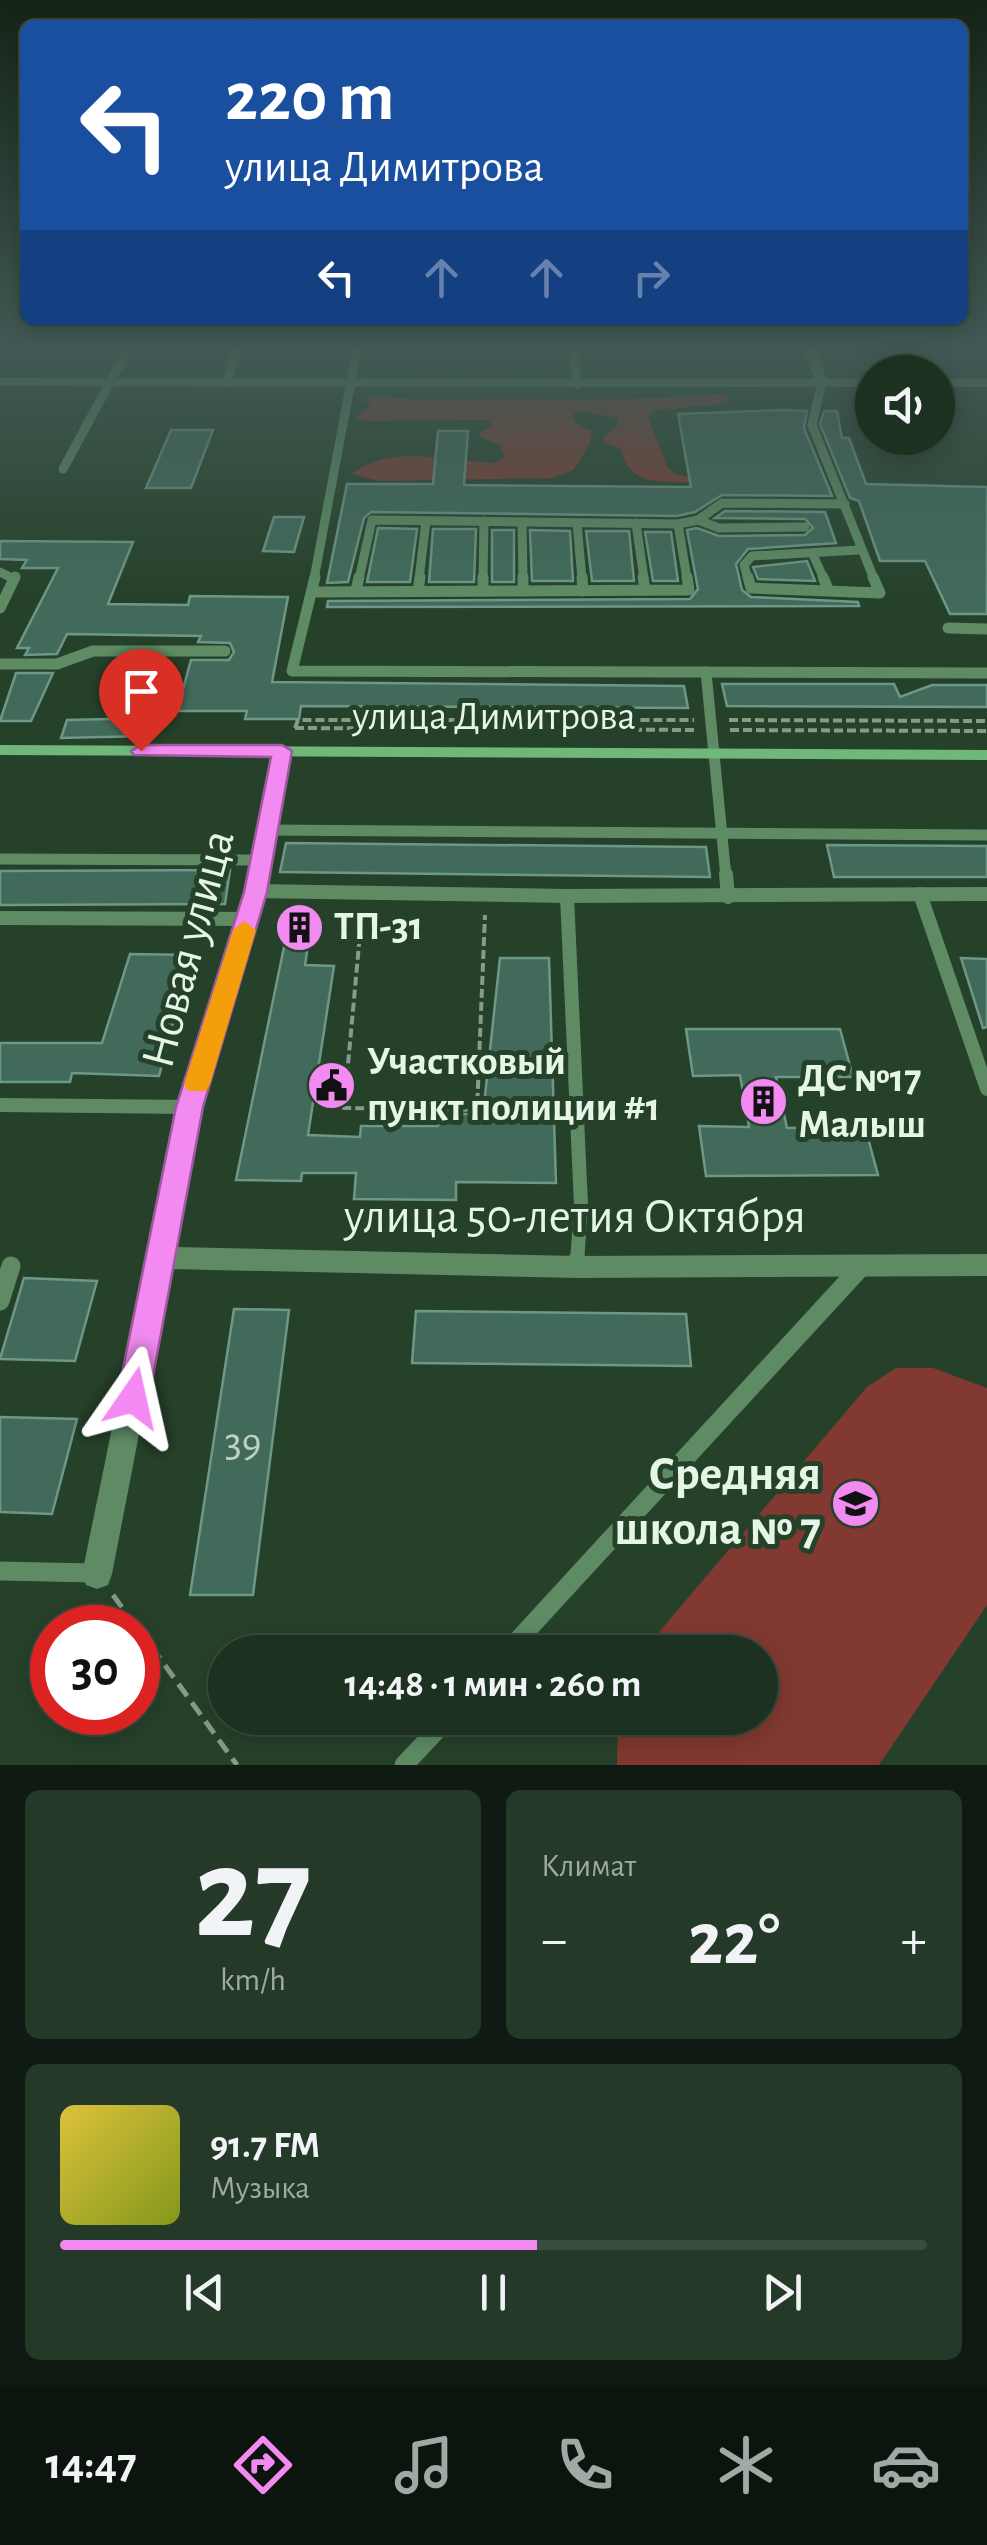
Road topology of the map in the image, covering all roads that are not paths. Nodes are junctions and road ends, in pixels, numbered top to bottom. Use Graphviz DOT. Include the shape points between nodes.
graph roads {
  1 [pos="83,431"];
  2 [pos="341,431"];
  3 [pos="815,431"];
  4 [pos="62,469"];
  5 [pos="845,504"];
  6 [pos="426,520"];
  7 [pos="698,520"];
  8 [pos="484,521"];
  9 [pos="522,522"];
  10 [pos="577,522"];
  11 [pos="636,523"];
  12 [pos="678,524"];
  13 [pos="805,527"];
  14 [pos="860,550"];
  15 [pos="813,555"];
  16 [pos="0,572"];
  17 [pos="645,590"];
  18 [pos="828,590"];
  19 [pos="418,591"];
  20 [pos="482,591"];
  21 [pos="524,591"];
  22 [pos="583,591"];
  23 [pos="312,592"];
  24 [pos="356,592"];
  25 [pos="0,608"];
  26 [pos="948,628"];
  27 [pos="987,629"];
  28 [pos="225,650"];
  29 [pos="0,664"];
  30 [pos="706,672"];
  31 [pos="987,673"];
  32 [pos="0,750"];
  33 [pos="282,751"];
  34 [pos="713,754"];
  35 [pos="987,755"];
  36 [pos="266,830"];
  37 [pos="721,833"];
  38 [pos="987,835"];
  39 [pos="0,860"];
  40 [pos="260,860"];
  41 [pos="255,892"];
  42 [pos="920,894"];
  43 [pos="987,894"];
  44 [pos="567,896"];
  45 [pos="728,896"];
  46 [pos="0,918"];
  47 [pos="248,919"];
  48 [pos="987,1089"];
  49 [pos="0,1106"];
  50 [pos="190,1107"];
  51 [pos="162,1258"];
  52 [pos="864,1265"];
  53 [pos="987,1265"];
  54 [pos="12,1266"];
  55 [pos="576,1267"];
  56 [pos="0,1302"];
  57 [pos="0,1571"];
  58 [pos="98,1574"];
  59 [pos="523,1635"];
  60 [pos="432,1735"];
  61 [pos="404,1765"];
  1 -- 4 [label="lane"];
  2 -- 23 [label="lane"];
  3 -- 5 [label="lane"];
  5 -- 7 [label="lane" via="722,503"];
  5 -- 14 [label="lane"];
  6 -- 8 [label="lane"];
  6 -- 19 [label="lane"];
  6 -- 24 [label="lane" via="372,520"];
  7 -- 12 [label="lane"];
  7 -- 13 [label="lane" via="719,528"];
  8 -- 9 [label="lane"];
  8 -- 20 [label="lane"];
  9 -- 10 [label="lane"];
  9 -- 21 [label="lane"];
  10 -- 11 [label="lane"];
  10 -- 22 [label="lane"];
  11 -- 12 [label="lane"];
  11 -- 17 [label="lane"];
  12 -- 17 [label="lane" via="689,590"];
  14 -- 15 [label="lane"];
  14 -- 18 [label="lane" via="880,594"];
  15 -- 18 [label="lane"];
  15 -- 18 [label="lane" via="752,556 744,565 751,588"];
  16 -- 25 [label="lane" via="15,577"];
  17 -- 22 [label="lane"];
  19 -- 20 [label="lane"];
  19 -- 24 [label="lane"];
  20 -- 21 [label="lane"];
  21 -- 22 [label="lane"];
  23 -- 24 [label="lane"];
  23 -- 30 [label="lane" via="292,671"];
  26 -- 27 [label="lane"];
  28 -- 29 [label="lane" via="94,651 57,664"];
  30 -- 31 [label="lane"];
  30 -- 34 [label="lane"];
  32 -- 33 [label="street, улица Димитрова"];
  33 -- 34 [label="street, улица Димитрова"];
  33 -- 36 [label="street, Новая улица"];
  34 -- 35 [label="street, улица Димитрова"];
  34 -- 37 [label="lane"];
  36 -- 37 [label="lane"];
  36 -- 40 [label="street, Новая улица"];
  37 -- 38 [label="lane"];
  37 -- 45 [label="lane"];
  39 -- 40 [label="lane"];
  40 -- 41 [label="street, Новая улица"];
  41 -- 44 [label="lane"];
  41 -- 47 [label="street, Новая улица"];
  42 -- 43 [label="lane"];
  42 -- 45 [label="lane"];
  42 -- 48 [label="lane"];
  44 -- 45 [label="lane"];
  44 -- 55 [label="lane" via="581,1205"];
  46 -- 47 [label="lane"];
  47 -- 50 [label="street, Новая улица"];
  49 -- 50 [label="lane"];
  50 -- 51 [label="street, Новая улица"];
  51 -- 55 [label="street, улица 50-летия Октября"];
  51 -- 58 [label="street, Новая улица"];
  52 -- 53 [label="street, улица 50-летия Октября"];
  52 -- 55 [label="street, улица 50-летия Октября"];
  52 -- 59 [label="lane"];
  54 -- 56 [label="lane"];
  57 -- 58 [label="lane"];
  60 -- 61 [label="lane"];
}
